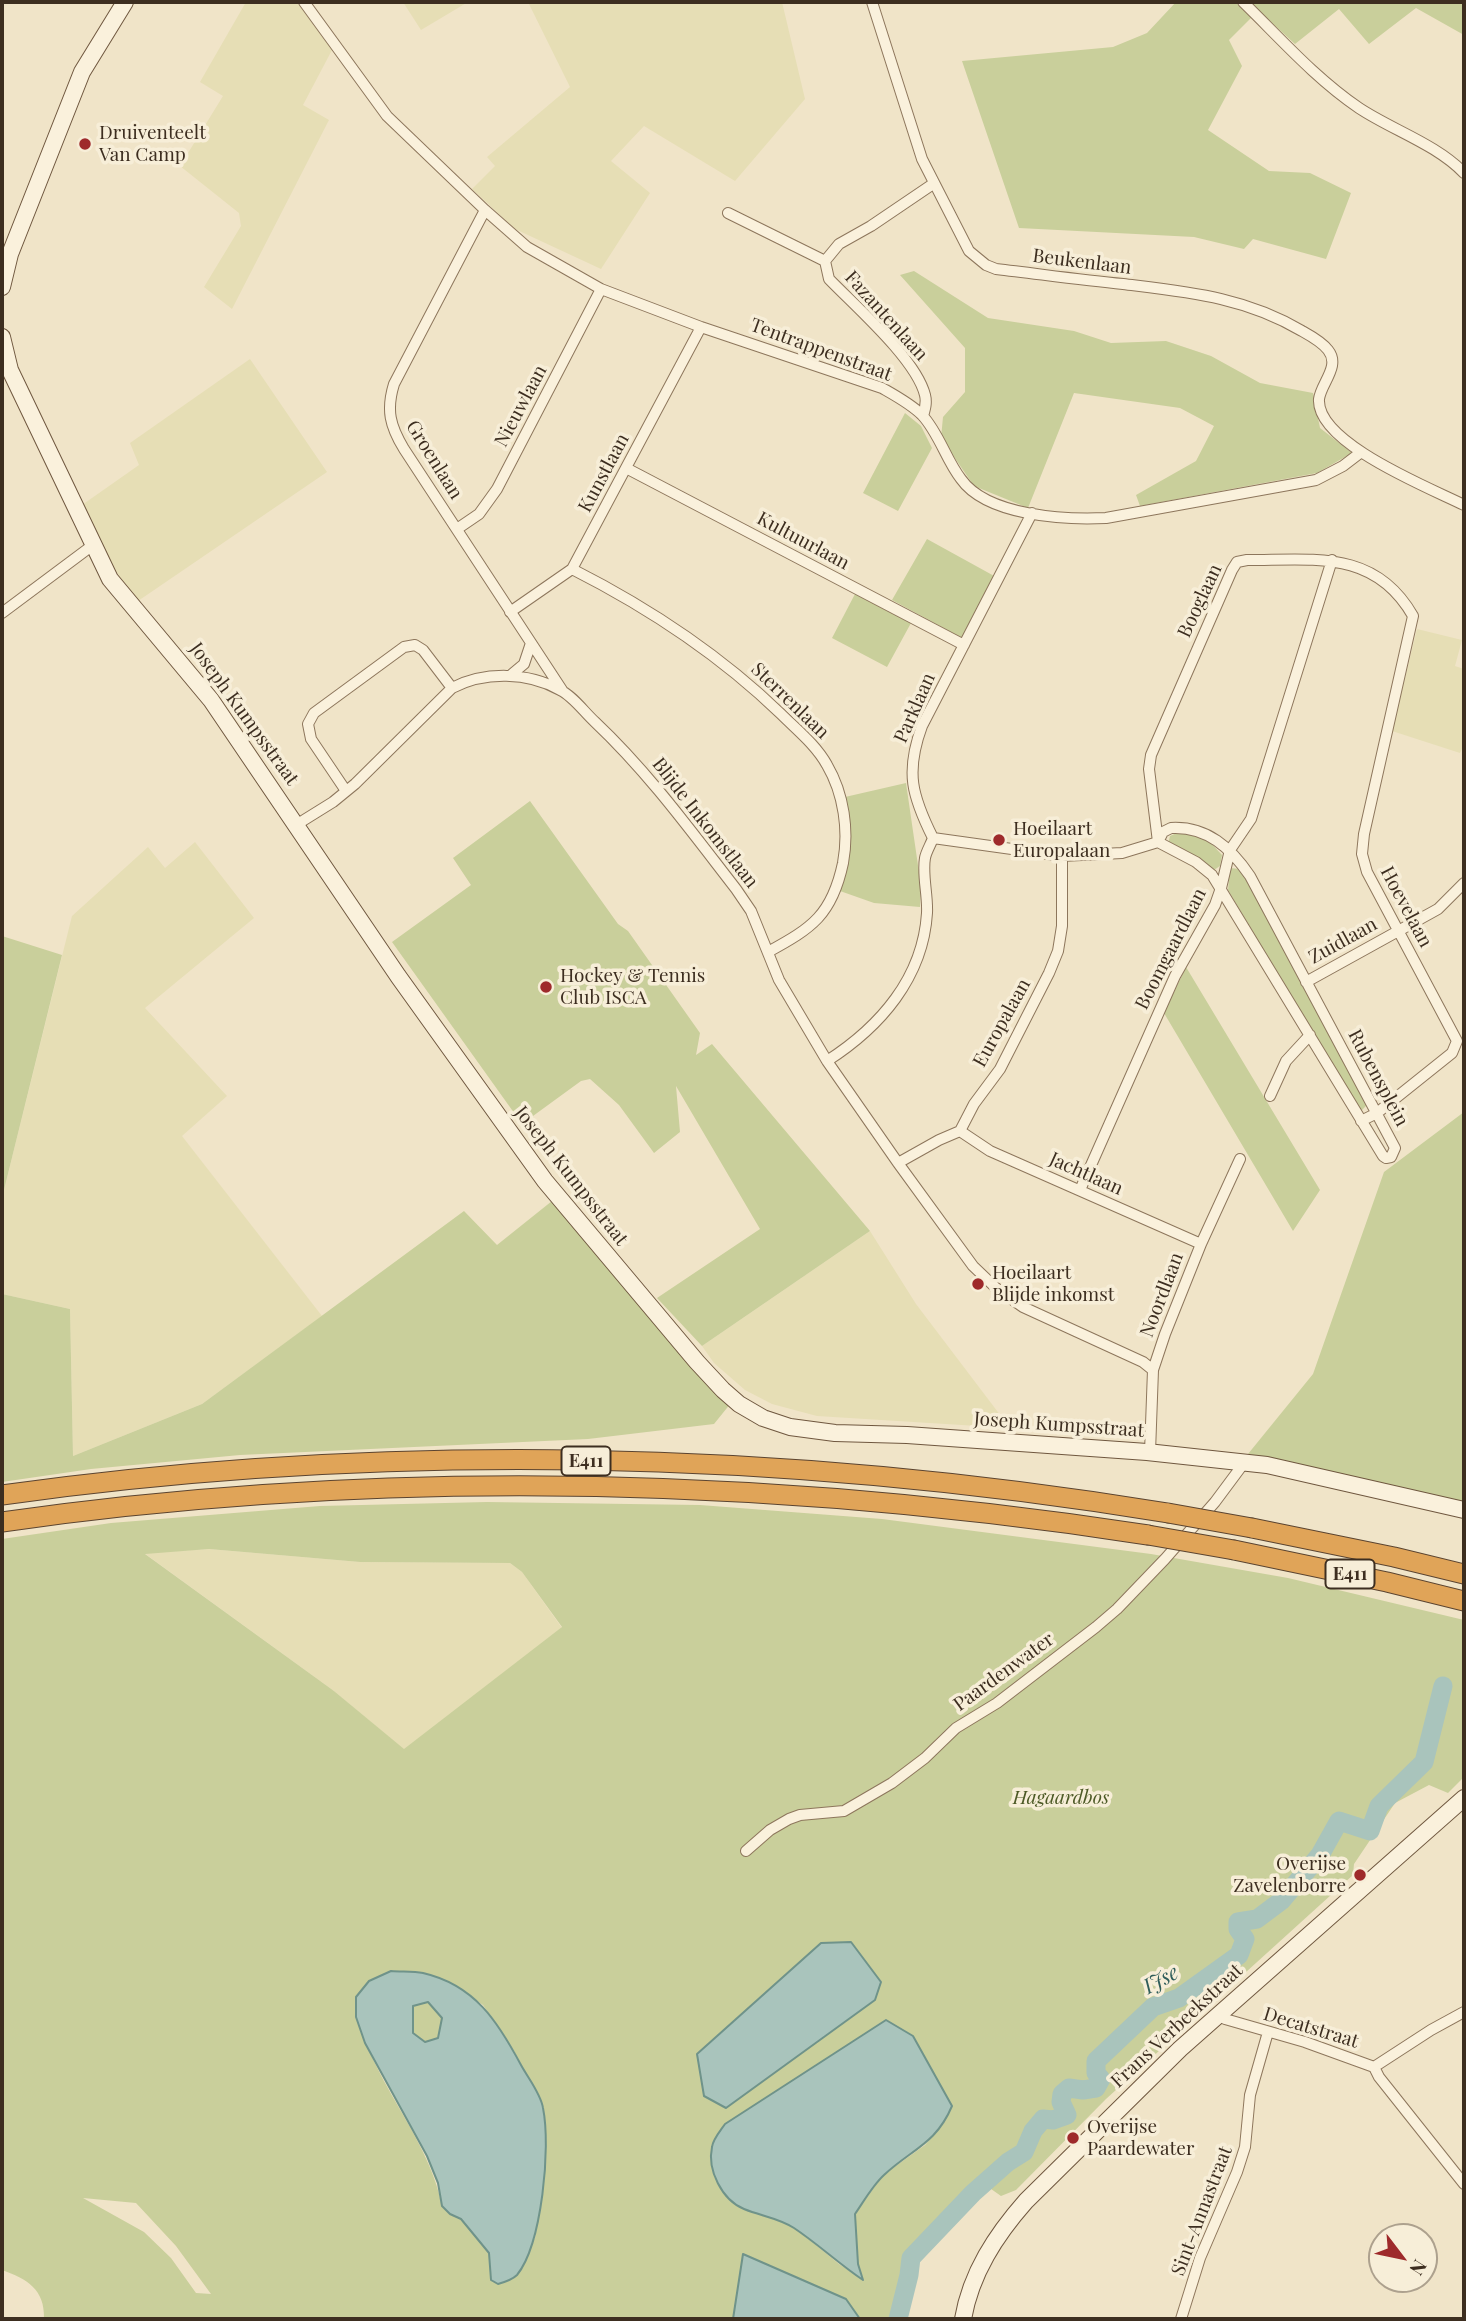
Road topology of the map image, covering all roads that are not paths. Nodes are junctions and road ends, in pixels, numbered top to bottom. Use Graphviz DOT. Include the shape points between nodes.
graph roads {
  1 [pos="125,2"];
  2 [pos="304,2"];
  3 [pos="872,2"];
  4 [pos="1243,2"];
  5 [pos="1464,173"];
  6 [pos="933,184"];
  7 [pos="485,211"];
  8 [pos="728,213"];
  9 [pos="825,261"];
  10 [pos="2,287"];
  11 [pos="601,289"];
  12 [pos="701,327"];
  13 [pos="2,337"];
  14 [pos="923,416"];
  15 [pos="1360,453"];
  16 [pos="626,468"];
  17 [pos="1464,505"];
  18 [pos="1032,513"];
  19 [pos="457,528"];
  20 [pos="93,545"];
  21 [pos="1332,560"];
  22 [pos="572,569"];
  23 [pos="510,612"];
  24 [pos="2,613"];
  25 [pos="1413,616"];
  26 [pos="531,643"];
  27 [pos="964,645"];
  28 [pos="512,674"];
  29 [pos="452,688"];
  30 [pos="562,691"];
  31 [pos="346,791"];
  32 [pos="296,825"];
  33 [pos="933,838"];
  34 [pos="1158,842"];
  35 [pos="1230,850"];
  36 [pos="1062,856"];
  37 [pos="1464,883"];
  38 [pos="1221,888"];
  39 [pos="1399,931"];
  40 [pos="768,952"];
  41 [pos="1306,982"];
  42 [pos="1310,1035"];
  43 [pos="828,1061"];
  44 [pos="1270,1096"];
  45 [pos="1377,1113"];
  46 [pos="1361,1121"];
  47 [pos="961,1131"];
  48 [pos="1240,1158"];
  49 [pos="898,1163"];
  50 [pos="1080,1190"];
  51 [pos="1201,1244"];
  52 [pos="1153,1370"];
  53 [pos="1150,1452"];
  54 [pos="1244,1464"];
  55 [pos="2,1495"];
  56 [pos="1464,1510"];
  57 [pos="2,1522"];
  58 [pos="1464,1574"];
  59 [pos="1464,1601"];
  60 [pos="1464,1798"];
  61 [pos="746,1851"];
  62 [pos="1464,2012"];
  63 [pos="1217,2015"];
  64 [pos="1268,2032"];
  65 [pos="1374,2067"];
  66 [pos="1464,2184"];
  67 [pos="963,2319"];
  68 [pos="1181,2319"];
  1 -- 10 [label="street" via="82,72 10,254"];
  2 -- 7 [label="street, Tentrappenstraat" via="387,116"];
  3 -- 6 [label="street, Beukenlaan"];
  4 -- 5 [label="street" via="1342,96"];
  6 -- 9 [label="street" via="839,244"];
  6 -- 15 [label="street, Beukenlaan" via="969,251 986,265 1210,295 1260,310 1316,339 1327,348 1333,363 1319,401 1322,416 1334,433"];
  7 -- 11 [label="street, Tentrappenstraat" via="527,247"];
  7 -- 19 [label="street, Groenlaan" via="389,401 394,432"];
  8 -- 9 [label="street, Fazantenlaan"];
  9 -- 14 [label="street, Fazantenlaan" via="829,279 914,371 925,394"];
  11 -- 12 [label="street, Tentrappenstraat"];
  11 -- 19 [label="street, Nieuwlaan" via="497,489 479,514"];
  12 -- 14 [label="street, Tentrappenstraat" via="871,384"];
  12 -- 16 [label="street, Kunstlaan"];
  13 -- 20 [label="street, Joseph Kumpsstraat" via="10,370"];
  14 -- 18 [label="street, Tentrappenstraat" via="973,493"];
  15 -- 17 [label="street"];
  15 -- 18 [label="street, Tentrappenstraat" via="1315,480 1082,519"];
  16 -- 22 [label="street, Kunstlaan"];
  16 -- 27 [label="street, Kultuurlaan"];
  18 -- 27 [label="street, Parklaan"];
  19 -- 23 [label="street, Groenlaan"];
  20 -- 24 [label="street"];
  20 -- 32 [label="street, Joseph Kumpsstraat" via="110,579 211,700"];
  21 -- 25 [label="street, Booglaan" via="1366,570 1384,582"];
  21 -- 34 [label="street, Booglaan" via="1247,560 1237,562 1231,570 1151,755"];
  21 -- 35 [label="street, Boomgaardlaan" via="1251,819"];
  22 -- 23 [label="street, Kunstlaan"];
  22 -- 40 [label="street, Sterrenlaan" via="659,616 702,646 748,682 812,744 828,766 846,827 839,880 817,921"];
  23 -- 26 [label="street, Groenlaan"];
  25 -- 39 [label="street, Hoevelaan" via="1362,854"];
  26 -- 28 [label="street" via="523,664"];
  26 -- 30 [label="street, Groenlaan"];
  27 -- 33 [label="street, Parklaan" via="913,750 914,788"];
  28 -- 29 [label="street, Blijde Inkomstlaan"];
  28 -- 30 [label="street, Blijde Inkomstlaan"];
  29 -- 31 [label="street, Blijde Inkomstlaan"];
  29 -- 31 [label="street" via="415,645 404,647 314,713 308,724 311,739"];
  30 -- 40 [label="street, Blijde Inkomstlaan" via="625,751 736,889"];
  31 -- 32 [label="street, Blijde Inkomstlaan"];
  32 -- 53 [label="street, Joseph Kumpsstraat" via="545,1181 697,1362 740,1404 764,1418 812,1432"];
  33 -- 36 [label="street"];
  33 -- 43 [label="street" via="925,859 927,914 914,965 902,990 870,1031"];
  34 -- 35 [label="street, Rubensplein" via="1163,832 1182,828 1203,833"];
  34 -- 36 [label="street" via="1122,853"];
  34 -- 38 [label="street, Rubensplein" via="1204,868"];
  35 -- 38 [label="street, Boomgaardlaan"];
  35 -- 41 [label="street, Rubensplein" via="1250,876"];
  36 -- 47 [label="street, Europalaan" via="1058,951 1000,1069"];
  37 -- 39 [label="street, Zuidlaan" via="1438,909"];
  38 -- 42 [label="street, Rubensplein"];
  38 -- 50 [label="street, Boomgaardlaan" via="1175,976"];
  39 -- 41 [label="street, Zuidlaan"];
  39 -- 45 [label="street, Hoevelaan" via="1457,1041 1452,1053"];
  40 -- 43 [label="street, Blijde Inkomstlaan" via="779,980"];
  41 -- 45 [label="street, Rubensplein"];
  42 -- 44 [label="street" via="1286,1061"];
  42 -- 46 [label="street, Rubensplein"];
  43 -- 49 [label="street, Blijde Inkomstlaan"];
  45 -- 46 [label="street, Hoevelaan"];
  45 -- 46 [label="street, Rubensplein" via="1395,1148 1391,1157 1383,1156"];
  47 -- 49 [label="street"];
  47 -- 50 [label="street, Jachtlaan" via="990,1151"];
  48 -- 51 [label="street, Noordlaan"];
  49 -- 52 [label="street, Blijde Inkomstlaan" via="960,1249 996,1289 1023,1307"];
  50 -- 51 [label="street, Jachtlaan"];
  51 -- 52 [label="street, Noordlaan"];
  52 -- 53 [label="street, Noordlaan"];
  53 -- 54 [label="street, Joseph Kumpsstraat"];
  54 -- 56 [label="street, Joseph Kumpsstraat" via="1267,1465"];
  54 -- 61 [label="street, Paardenwater" via="1165,1559 1096,1627 997,1703 956,1728 892,1783 845,1811 789,1819"];
  55 -- 58 [label="highway, E411, bridge" via="206,1472 351,1464 644,1461 809,1470 1076,1498 1252,1528"];
  57 -- 59 [label="highway, E411, bridge" via="82,1510 355,1490 642,1488 821,1497 947,1508 1148,1535"];
  60 -- 63 [label="street, Frans Verbeekstraat"];
  62 -- 65 [label="street, Decatstraat"];
  63 -- 64 [label="street, Decatstraat"];
  63 -- 67 [label="street, Frans Verbeekstraat" via="1010,2218 977,2272"];
  64 -- 65 [label="street, Decatstraat"];
  64 -- 68 [label="street, Sint-Annastraat" via="1250,2095 1245,2147"];
  65 -- 66 [label="street"];
}
